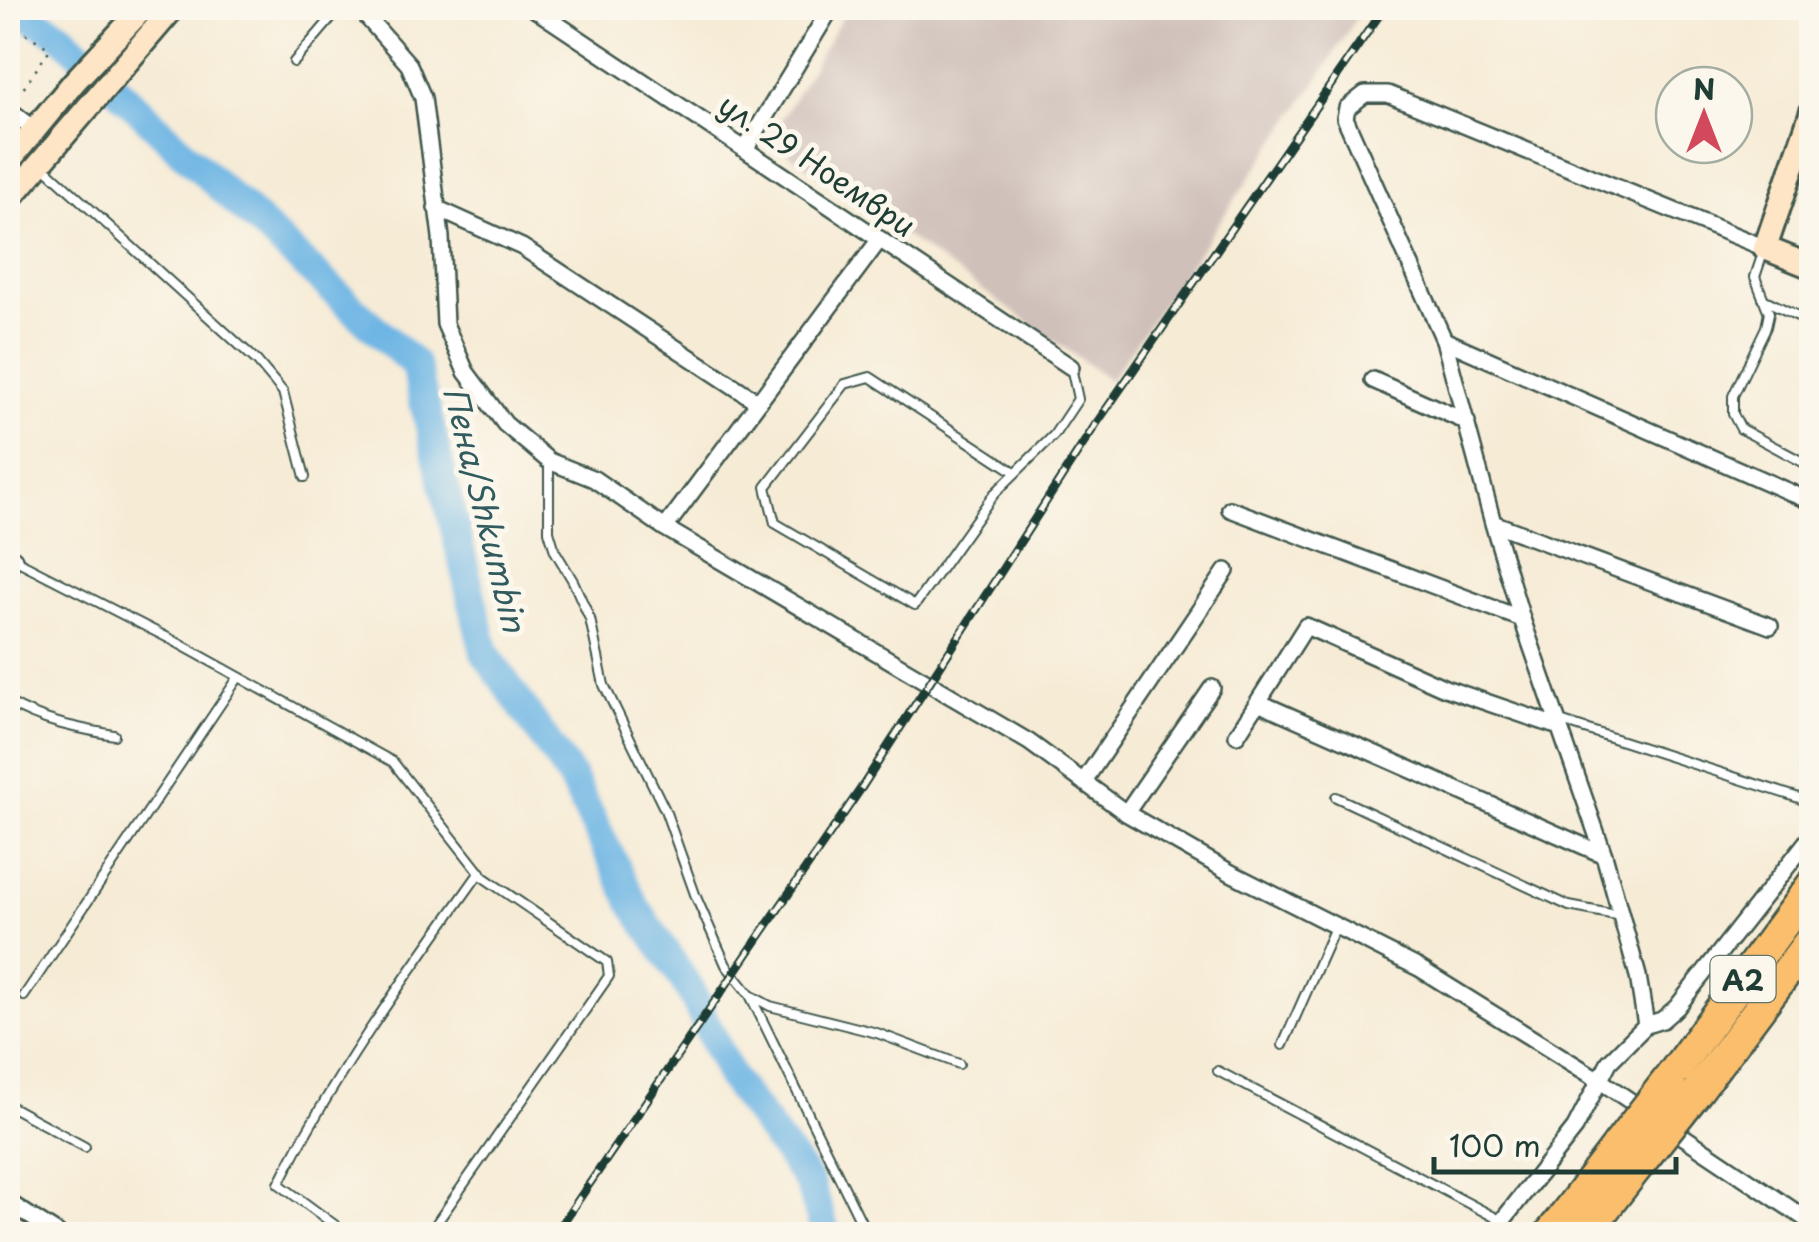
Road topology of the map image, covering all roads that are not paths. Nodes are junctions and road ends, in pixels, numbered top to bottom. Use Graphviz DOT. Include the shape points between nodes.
graph roads {
  1 [pos="173,8"];
  2 [pos="340,8"];
  3 [pos="359,8"];
  4 [pos="532,8"];
  5 [pos="831,8"];
  6 [pos="138,12"];
  7 [pos="294,62"];
  8 [pos="8,109"];
  9 [pos="1812,111"];
  10 [pos="34,129"];
  11 [pos="746,148"];
  12 [pos="8,162"];
  13 [pos="40,163"];
  14 [pos="8,201"];
  15 [pos="436,208"];
  16 [pos="880,239"];
  17 [pos="1765,248"];
  18 [pos="1812,267"];
  19 [pos="1763,299"];
  20 [pos="1812,323"];
  21 [pos="1444,340"];
  22 [pos="1071,367"];
  23 [pos="1373,380"];
  24 [pos="758,402"];
  25 [pos="1467,422"];
  26 [pos="548,461"];
  27 [pos="1812,467"];
  28 [pos="1014,472"];
  29 [pos="306,476"];
  30 [pos="1812,502"];
  31 [pos="1230,509"];
  32 [pos="1493,523"];
  33 [pos="666,528"];
  34 [pos="10,560"];
  35 [pos="1226,571"];
  36 [pos="1522,620"];
  37 [pos="1770,626"];
  38 [pos="238,678"];
  39 [pos="1212,688"];
  40 [pos="8,702"];
  41 [pos="1258,702"];
  42 [pos="1558,723"];
  43 [pos="114,735"];
  44 [pos="1238,735"];
  45 [pos="1084,781"];
  46 [pos="1336,797"];
  47 [pos="1812,805"];
  48 [pos="1126,813"];
  49 [pos="1812,835"];
  50 [pos="1604,855"];
  51 [pos="480,872"];
  52 [pos="1812,886"];
  53 [pos="1621,916"];
  54 [pos="1336,925"];
  55 [pos="1812,938"];
  56 [pos="750,995"];
  57 [pos="24,996"];
  58 [pos="1646,1025"];
  59 [pos="1283,1045"];
  60 [pos="959,1064"];
  61 [pos="1218,1071"];
  62 [pos="1599,1080"];
  63 [pos="1684,1083"];
  64 [pos="8,1106"];
  65 [pos="85,1147"];
  66 [pos="1629,1154"];
  67 [pos="8,1202"];
  68 [pos="1812,1223"];
  69 [pos="1498,1228"];
  70 [pos="58,1234"];
  71 [pos="347,1234"];
  72 [pos="429,1234"];
  73 [pos="867,1234"];
  74 [pos="1550,1234"];
  75 [pos="1589,1234"];
  1 -- 13 [label="street"];
  2 -- 7 [label="lane"];
  3 -- 15 [label="street" via="417,80"];
  4 -- 11 [label="street, ул. 29 Ноември"];
  5 -- 11 [label="street"];
  6 -- 10 [label="street"];
  8 -- 10 [label="street"];
  9 -- 17 [label="street"];
  10 -- 12 [label="street"];
  11 -- 16 [label="street, ул. 29 Ноември"];
  13 -- 14 [label="street"];
  13 -- 29 [label="lane" via="258,362 283,392"];
  15 -- 24 [label="street" via="522,247"];
  15 -- 26 [label="street" via="445,324 466,372 505,424"];
  16 -- 22 [label="street, ул. 29 Ноември"];
  16 -- 24 [label="street"];
  17 -- 18 [label="street"];
  17 -- 19 [label="lane" via="1754,277"];
  17 -- 21 [label="street" via="1388,94 1365,94 1352,100 1345,118"];
  19 -- 20 [label="lane"];
  19 -- 27 [label="lane" via="1766,327 1733,396 1733,414 1741,429"];
  21 -- 25 [label="street"];
  21 -- 30 [label="street"];
  22 -- 28 [label="lane" via="1078,399 1054,435"];
  23 -- 25 [label="street"];
  24 -- 33 [label="street"];
  25 -- 32 [label="street"];
  26 -- 33 [label="street" via="594,479"];
  26 -- 56 [label="lane" via="548,532 590,619 604,684 665,810 720,956"];
  28 -- 28 [label="lane" via="915,605 775,523 766,486 846,384 870,377"];
  31 -- 36 [label="street"];
  32 -- 36 [label="street"];
  32 -- 37 [label="street"];
  33 -- 45 [label="street"];
  34 -- 38 [label="lane"];
  35 -- 45 [label="street"];
  36 -- 42 [label="street"];
  38 -- 51 [label="lane" via="393,762"];
  38 -- 57 [label="lane"];
  39 -- 48 [label="street"];
  40 -- 43 [label="lane" via="61,726"];
  41 -- 42 [label="street" via="1306,626 1445,688"];
  41 -- 44 [label="street"];
  41 -- 50 [label="street"];
  42 -- 47 [label="lane"];
  42 -- 50 [label="street"];
  45 -- 48 [label="street"];
  46 -- 53 [label="lane" via="1569,906"];
  48 -- 54 [label="street"];
  49 -- 58 [label="street" via="1677,1007"];
  50 -- 53 [label="street"];
  51 -- 71 [label="lane" via="400,986 279,1184"];
  51 -- 72 [label="lane" via="607,962 609,976"];
  52 -- 63 [label="highway, A2"];
  53 -- 58 [label="street"];
  54 -- 59 [label="lane"];
  54 -- 62 [label="street" via="1419,968"];
  55 -- 63 [label="highway, A2"];
  56 -- 60 [label="lane"];
  56 -- 73 [label="lane"];
  58 -- 62 [label="street"];
  61 -- 69 [label="lane"];
  62 -- 68 [label="street"];
  62 -- 69 [label="street" via="1575,1128"];
  63 -- 66 [label="highway, A2, bridge"];
  64 -- 65 [label="lane"];
  66 -- 74 [label="highway, A2"];
  66 -- 75 [label="highway, A2"];
  67 -- 70 [label="street"];
}
